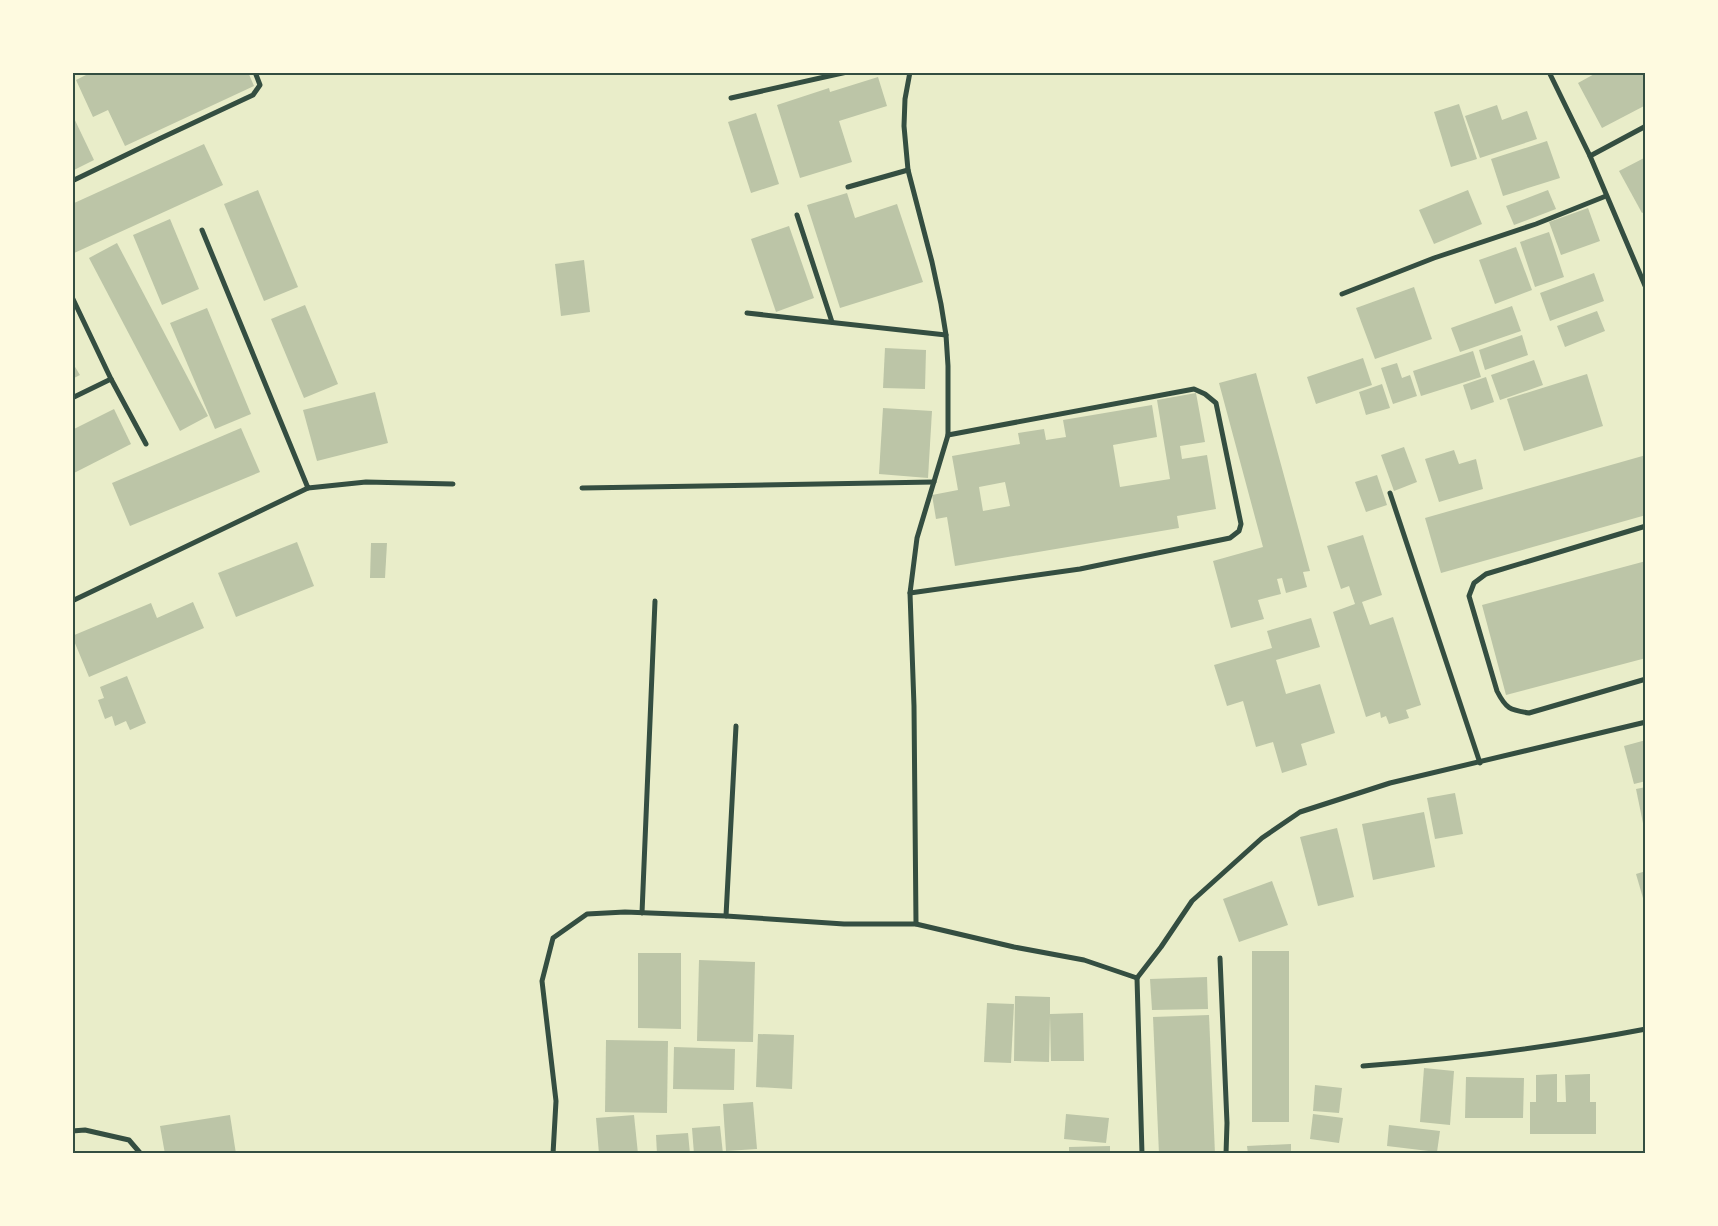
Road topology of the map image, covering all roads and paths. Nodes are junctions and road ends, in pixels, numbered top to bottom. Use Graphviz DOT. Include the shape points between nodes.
graph roads {
  1 [pos="255,72"];
  2 [pos="847,72"];
  3 [pos="910,72"];
  4 [pos="1549,72"];
  5 [pos="731,98"];
  6 [pos="1646,126"];
  7 [pos="1590,156"];
  8 [pos="908,170"];
  9 [pos="72,181"];
  10 [pos="848,187"];
  11 [pos="1606,196"];
  12 [pos="797,215"];
  13 [pos="202,230"];
  14 [pos="1646,288"];
  15 [pos="1342,294"];
  16 [pos="72,297"];
  17 [pos="747,313"];
  18 [pos="832,322"];
  19 [pos="946,335"];
  20 [pos="111,379"];
  21 [pos="72,398"];
  22 [pos="948,435"];
  23 [pos="146,444"];
  24 [pos="934,482"];
  25 [pos="453,484"];
  26 [pos="308,488"];
  27 [pos="582,488"];
  28 [pos="1390,493"];
  29 [pos="1646,526"];
  30 [pos="910,593"];
  31 [pos="72,601"];
  32 [pos="655,601"];
  33 [pos="1646,679"];
  34 [pos="1646,722"];
  35 [pos="736,726"];
  36 [pos="1480,763"];
  37 [pos="642,913"];
  38 [pos="726,916"];
  39 [pos="916,924"];
  40 [pos="1220,958"];
  41 [pos="1137,978"];
  42 [pos="1646,1029"];
  43 [pos="1363,1066"];
  44 [pos="72,1132"];
  45 [pos="140,1154"];
  46 [pos="554,1154"];
  47 [pos="1142,1154"];
  48 [pos="1226,1154"];
  1 -- 9 [label="street" via="260,85 254,95"];
  2 -- 5 [label="street"];
  3 -- 8 [label="street" via="904,126"];
  4 -- 7 [label="street"];
  6 -- 7 [label="street"];
  7 -- 11 [label="street"];
  8 -- 10 [label="street"];
  8 -- 19 [label="street" via="932,262"];
  11 -- 14 [label="street"];
  11 -- 15 [label="street"];
  12 -- 18 [label="street"];
  13 -- 26 [label="street"];
  16 -- 20 [label="street"];
  17 -- 18 [label="street"];
  18 -- 19 [label="street"];
  19 -- 22 [label="street"];
  20 -- 21 [label="street"];
  20 -- 23 [label="street"];
  22 -- 24 [label="street"];
  22 -- 30 [label="street" via="1194,389 1216,403 1241,524 1239,531 1230,538 1211,542 1080,569"];
  24 -- 27 [label="street"];
  24 -- 30 [label="street" via="917,538"];
  25 -- 26 [label="street" via="366,482"];
  26 -- 31 [label="street"];
  28 -- 36 [label="street"];
  29 -- 33 [label="street" via="1486,574 1474,582 1468,596 1497,691 1503,703 1512,710 1529,713"];
  30 -- 39 [label="street"];
  32 -- 37 [label="street"];
  34 -- 36 [label="street"];
  35 -- 38 [label="street"];
  36 -- 41 [label="street" via="1390,783 1300,812 1262,838 1192,901"];
  37 -- 38 [label="street"];
  37 -- 46 [label="street" via="587,914 554,938 542,981 556,1101"];
  38 -- 39 [label="street" via="844,924"];
  39 -- 41 [label="street" via="1084,960"];
  40 -- 48 [label="street"];
  41 -- 47 [label="street"];
  42 -- 43 [label="street" via="1574,1043"];
  44 -- 45 [label="street" via="85,1130 129,1140"];
}
